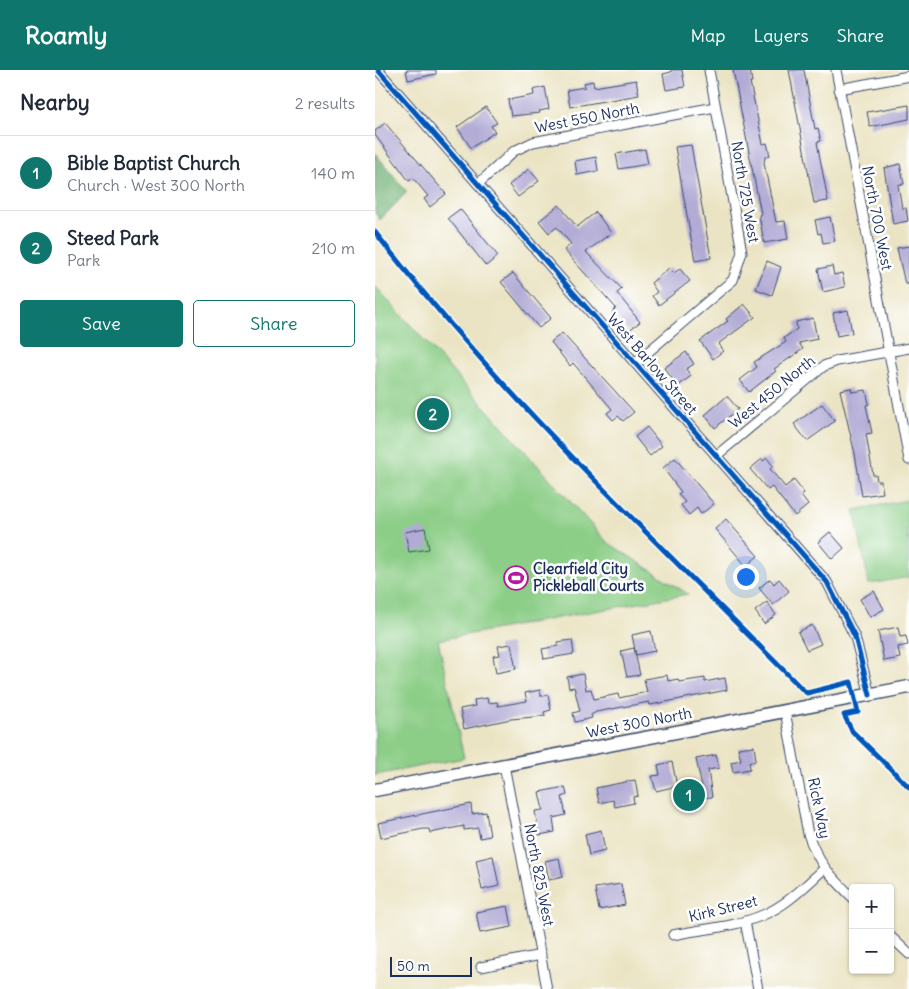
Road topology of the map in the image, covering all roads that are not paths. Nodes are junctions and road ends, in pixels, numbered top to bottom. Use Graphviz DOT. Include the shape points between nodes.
graph roads {
  1 [pos="379,70"];
  2 [pos="709,70"];
  3 [pos="836,70"];
  4 [pos="909,76"];
  5 [pos="839,89"];
  6 [pos="715,107"];
  7 [pos="478,184"];
  8 [pos="909,348"];
  9 [pos="888,352"];
  10 [pos="635,363"];
  11 [pos="716,456"];
  12 [pos="909,460"];
  13 [pos="909,687"];
  14 [pos="870,695"];
  15 [pos="785,711"];
  16 [pos="504,765"];
  17 [pos="375,790"];
  18 [pos="824,869"];
  19 [pos="849,894"];
  20 [pos="745,921"];
  21 [pos="673,935"];
  22 [pos="894,940"];
  23 [pos="909,954"];
  24 [pos="541,955"];
  25 [pos="481,967"];
  26 [pos="547,989"];
  27 [pos="757,989"];
  1 -- 7 [label="street, West Barlow Street"];
  2 -- 6 [label="street, North 725 West"];
  3 -- 5 [label="street, North 700 West"];
  4 -- 5 [label="street"];
  5 -- 9 [label="street, North 700 West"];
  6 -- 7 [label="street, West 550 North" via="533,142 514,150"];
  6 -- 10 [label="street, North 725 West" via="743,252 733,280"];
  7 -- 10 [label="street, West Barlow Street"];
  8 -- 9 [label="street, West 450 North"];
  9 -- 11 [label="street, West 450 North" via="825,366"];
  9 -- 12 [label="street, North 700 West"];
  10 -- 11 [label="street, West Barlow Street"];
  11 -- 14 [label="street, West Barlow Street" via="827,582 855,637"];
  13 -- 14 [label="main road, West 300 North"];
  14 -- 15 [label="main road, West 300 North"];
  15 -- 16 [label="main road, West 300 North"];
  15 -- 18 [label="street, Rick Way" via="808,834"];
  16 -- 17 [label="main road, West 300 North"];
  16 -- 24 [label="street, North 825 West"];
  18 -- 19 [label="street, Rick Way"];
  18 -- 20 [label="street, Kirk Street" via="786,902 764,915"];
  20 -- 21 [label="street, Kirk Street"];
  20 -- 27 [label="street"];
  22 -- 23 [label="street"];
  24 -- 25 [label="street"];
  24 -- 26 [label="street, North 825 West"];
}
